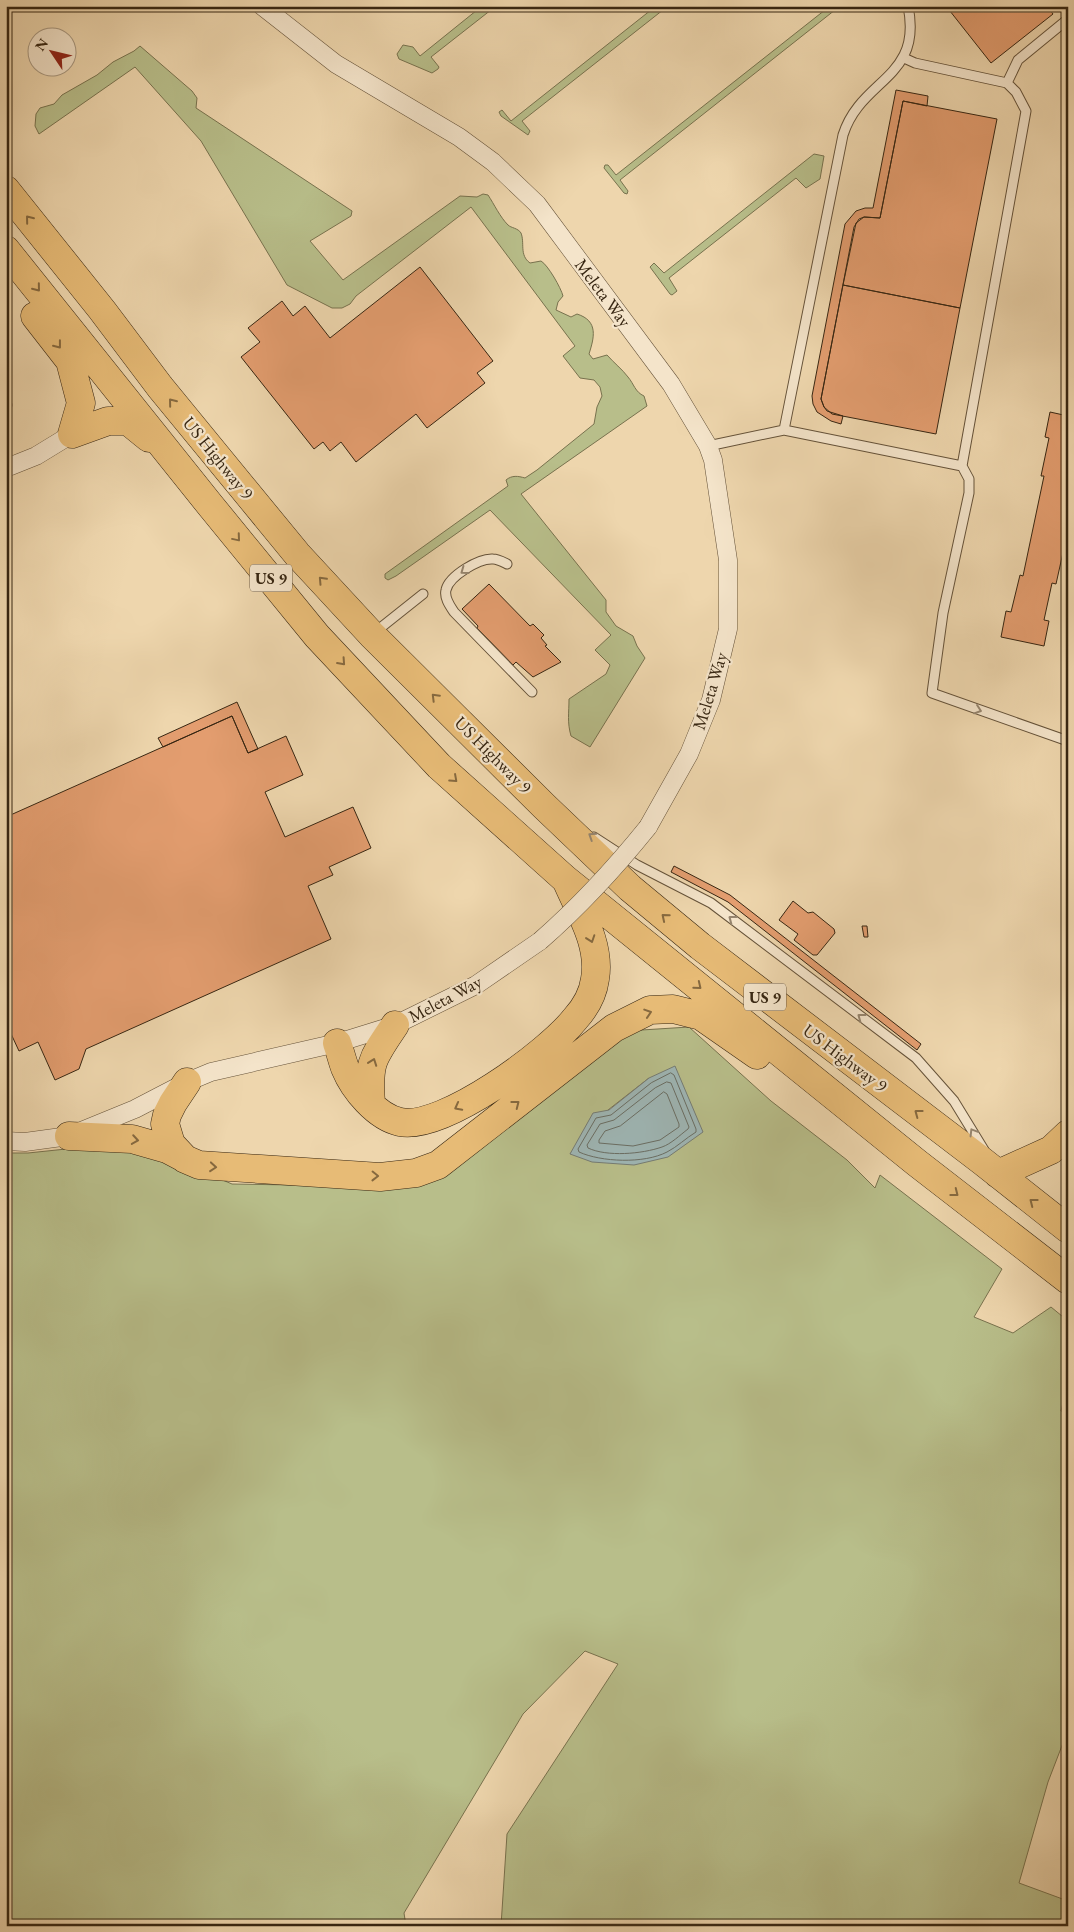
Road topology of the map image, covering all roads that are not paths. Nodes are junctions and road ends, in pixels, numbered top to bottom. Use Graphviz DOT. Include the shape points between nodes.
graph roads {
  1 [pos="908,6"];
  2 [pos="269,8"];
  3 [pos="1068,19"];
  4 [pos="904,58"];
  5 [pos="1007,84"];
  6 [pos="6,190"];
  7 [pos="6,250"];
  8 [pos="6,279"];
  9 [pos="784,430"];
  10 [pos="72,434"];
  11 [pos="708,446"];
  12 [pos="962,466"];
  13 [pos="6,468"];
  14 [pos="210,506"];
  15 [pos="508,564"];
  16 [pos="423,594"];
  17 [pos="372,635"];
  18 [pos="532,692"];
  19 [pos="1068,741"];
  20 [pos="544,806"];
  21 [pos="565,878"];
  22 [pos="395,1025"];
  23 [pos="337,1043"];
  24 [pos="187,1082"];
  25 [pos="372,1104"];
  26 [pos="1068,1134"];
  27 [pos="69,1136"];
  28 [pos="6,1141"];
  29 [pos="185,1159"];
  30 [pos="917,1163"];
  31 [pos="998,1174"];
  32 [pos="1068,1229"];
  33 [pos="1068,1280"];
  1 -- 4 [label="lane" via="911,39"];
  2 -- 11 [label="street, Meleta Way" via="336,64 460,137 494,162 537,204 671,384"];
  3 -- 5 [label="lane" via="1018,60"];
  4 -- 5 [label="lane"];
  4 -- 9 [label="lane" via="848,120"];
  5 -- 12 [label="lane" via="1016,92 1026,110"];
  17 -- 6 [label="highway, US Highway 9 / US 9, one-way" via="297,554 208,446"];
  7 -- 14 [label="highway, US Highway 9 / US 9, one-way"];
  8 -- 10 [label="highway, one-way" via="70,361 81,403"];
  9 -- 11 [label="lane"];
  9 -- 12 [label="lane"];
  10 -- 13 [label="street" via="36,456"];
  10 -- 14 [label="highway" via="108,421 128,421 152,440"];
  11 -- 22 [label="street, Meleta Way, bridge" via="713,460 728,560 728,629 708,709 689,754 648,826 561,923 540,942 476,985"];
  12 -- 19 [label="lane, one-way" via="969,479 969,493 943,613 932,694"];
  14 -- 21 [label="highway, US Highway 9 / US 9, one-way" via="318,636 419,746"];
  15 -- 18 [label="lane, one-way" via="494,559 479,560 451,580 446,591 448,602"];
  16 -- 17 [label="lane"];
  20 -- 17 [label="highway, US Highway 9 / US 9, one-way"];
  31 -- 20 [label="highway, US Highway 9 / US 9, one-way" via="700,946 630,888"];
  31 -- 20 [label="lane, one-way" via="954,1101 916,1058 711,903 637,866"];
  21 -- 25 [label="highway, one-way" via="589,933 596,963 592,992 574,1021 506,1077 436,1118 410,1124 399,1122"];
  21 -- 30 [label="highway, US Highway 9 / US 9, one-way"];
  22 -- 23 [label="street, Meleta Way"];
  25 -- 22 [label="highway, one-way" via="369,1073 374,1056"];
  23 -- 24 [label="street, Meleta Way" via="211,1072"];
  23 -- 25 [label="highway" via="350,1078"];
  24 -- 27 [label="street, Meleta Way" via="135,1109"];
  24 -- 29 [label="highway" via="173,1103 166,1124 171,1144"];
  26 -- 31 [label="highway" via="1051,1150"];
  27 -- 28 [label="street, Meleta Way" via="25,1142"];
  27 -- 29 [label="highway, one-way" via="132,1139 167,1148"];
  29 -- 30 [label="highway, one-way" via="199,1166 272,1171 380,1177 416,1173 438,1165 614,1028 650,1010 673,1009 701,1016"];
  30 -- 33 [label="highway, US Highway 9 / US 9, one-way"];
  32 -- 31 [label="highway, US Highway 9 / US 9, one-way"];
}
